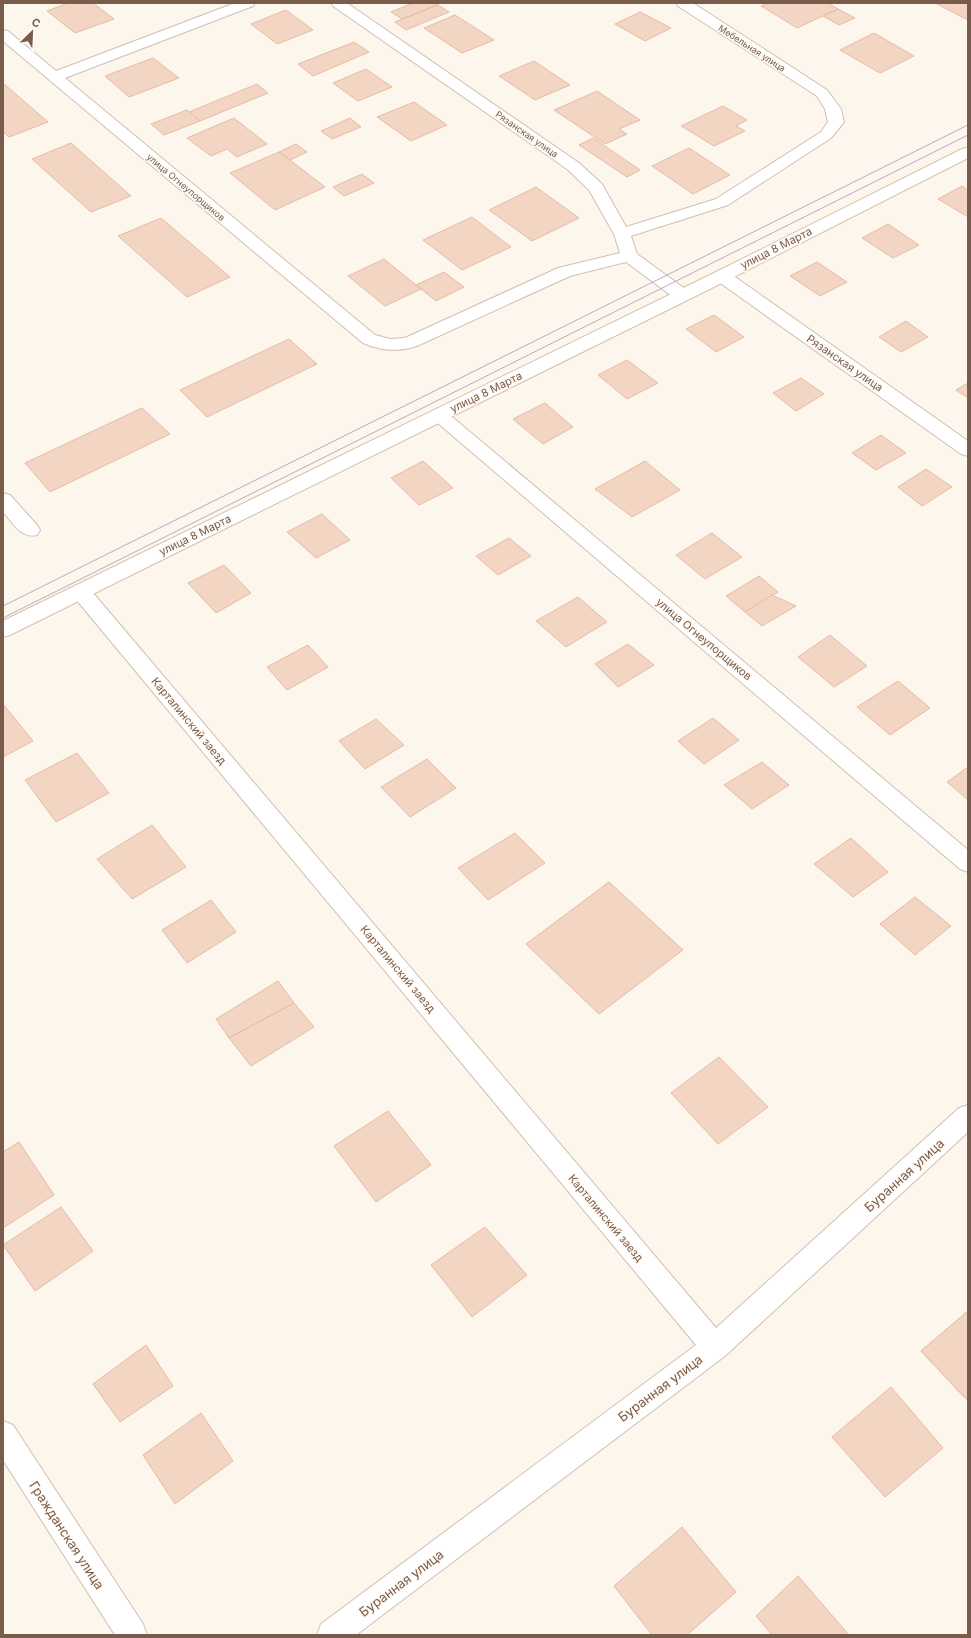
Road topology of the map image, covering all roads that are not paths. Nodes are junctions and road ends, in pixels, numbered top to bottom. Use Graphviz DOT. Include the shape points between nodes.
graph roads {
  1 [pos="248,3"];
  2 [pos="338,3"];
  3 [pos="683,3"];
  4 [pos="7,42"];
  5 [pos="54,77"];
  6 [pos="968,152"];
  7 [pos="622,234"];
  8 [pos="629,256"];
  9 [pos="722,276"];
  10 [pos="682,295"];
  11 [pos="440,415"];
  12 [pos="968,450"];
  13 [pos="3,500"];
  14 [pos="30,530"];
  15 [pos="81,592"];
  16 [pos="3,630"];
  17 [pos="968,864"];
  18 [pos="968,1116"];
  19 [pos="715,1347"];
  20 [pos="3,1435"];
  21 [pos="132,1635"];
  22 [pos="332,1635"];
  1 -- 5 [label="street"];
  2 -- 7 [label="street, Рязанская улица" via="573,166 596,188"];
  3 -- 7 [label="street, Мебельная улица" via="822,93 833,108 836,122 826,135 722,202"];
  4 -- 5 [label="street, улица Огнеупорщиков"];
  5 -- 8 [label="street, улица Огнеупорщиков" via="378,344 390,346 411,342 564,272"];
  6 -- 9 [label="street, улица 8 Марта"];
  7 -- 8 [label="street, Рязанская улица"];
  8 -- 10 [label="street"];
  9 -- 10 [label="street, улица 8 Марта"];
  9 -- 12 [label="street, Рязанская улица"];
  10 -- 11 [label="street, улица 8 Марта"];
  11 -- 15 [label="street, улица 8 Марта"];
  11 -- 17 [label="street, улица Огнеупорщиков"];
  13 -- 14 [label="street"];
  15 -- 16 [label="street, улица 8 Марта"];
  15 -- 19 [label="street, Карталинский заезд"];
  18 -- 19 [label="street, Буранная улица"];
  19 -- 22 [label="street, Буранная улица"];
  20 -- 21 [label="street, Гражданская улица"];
}
